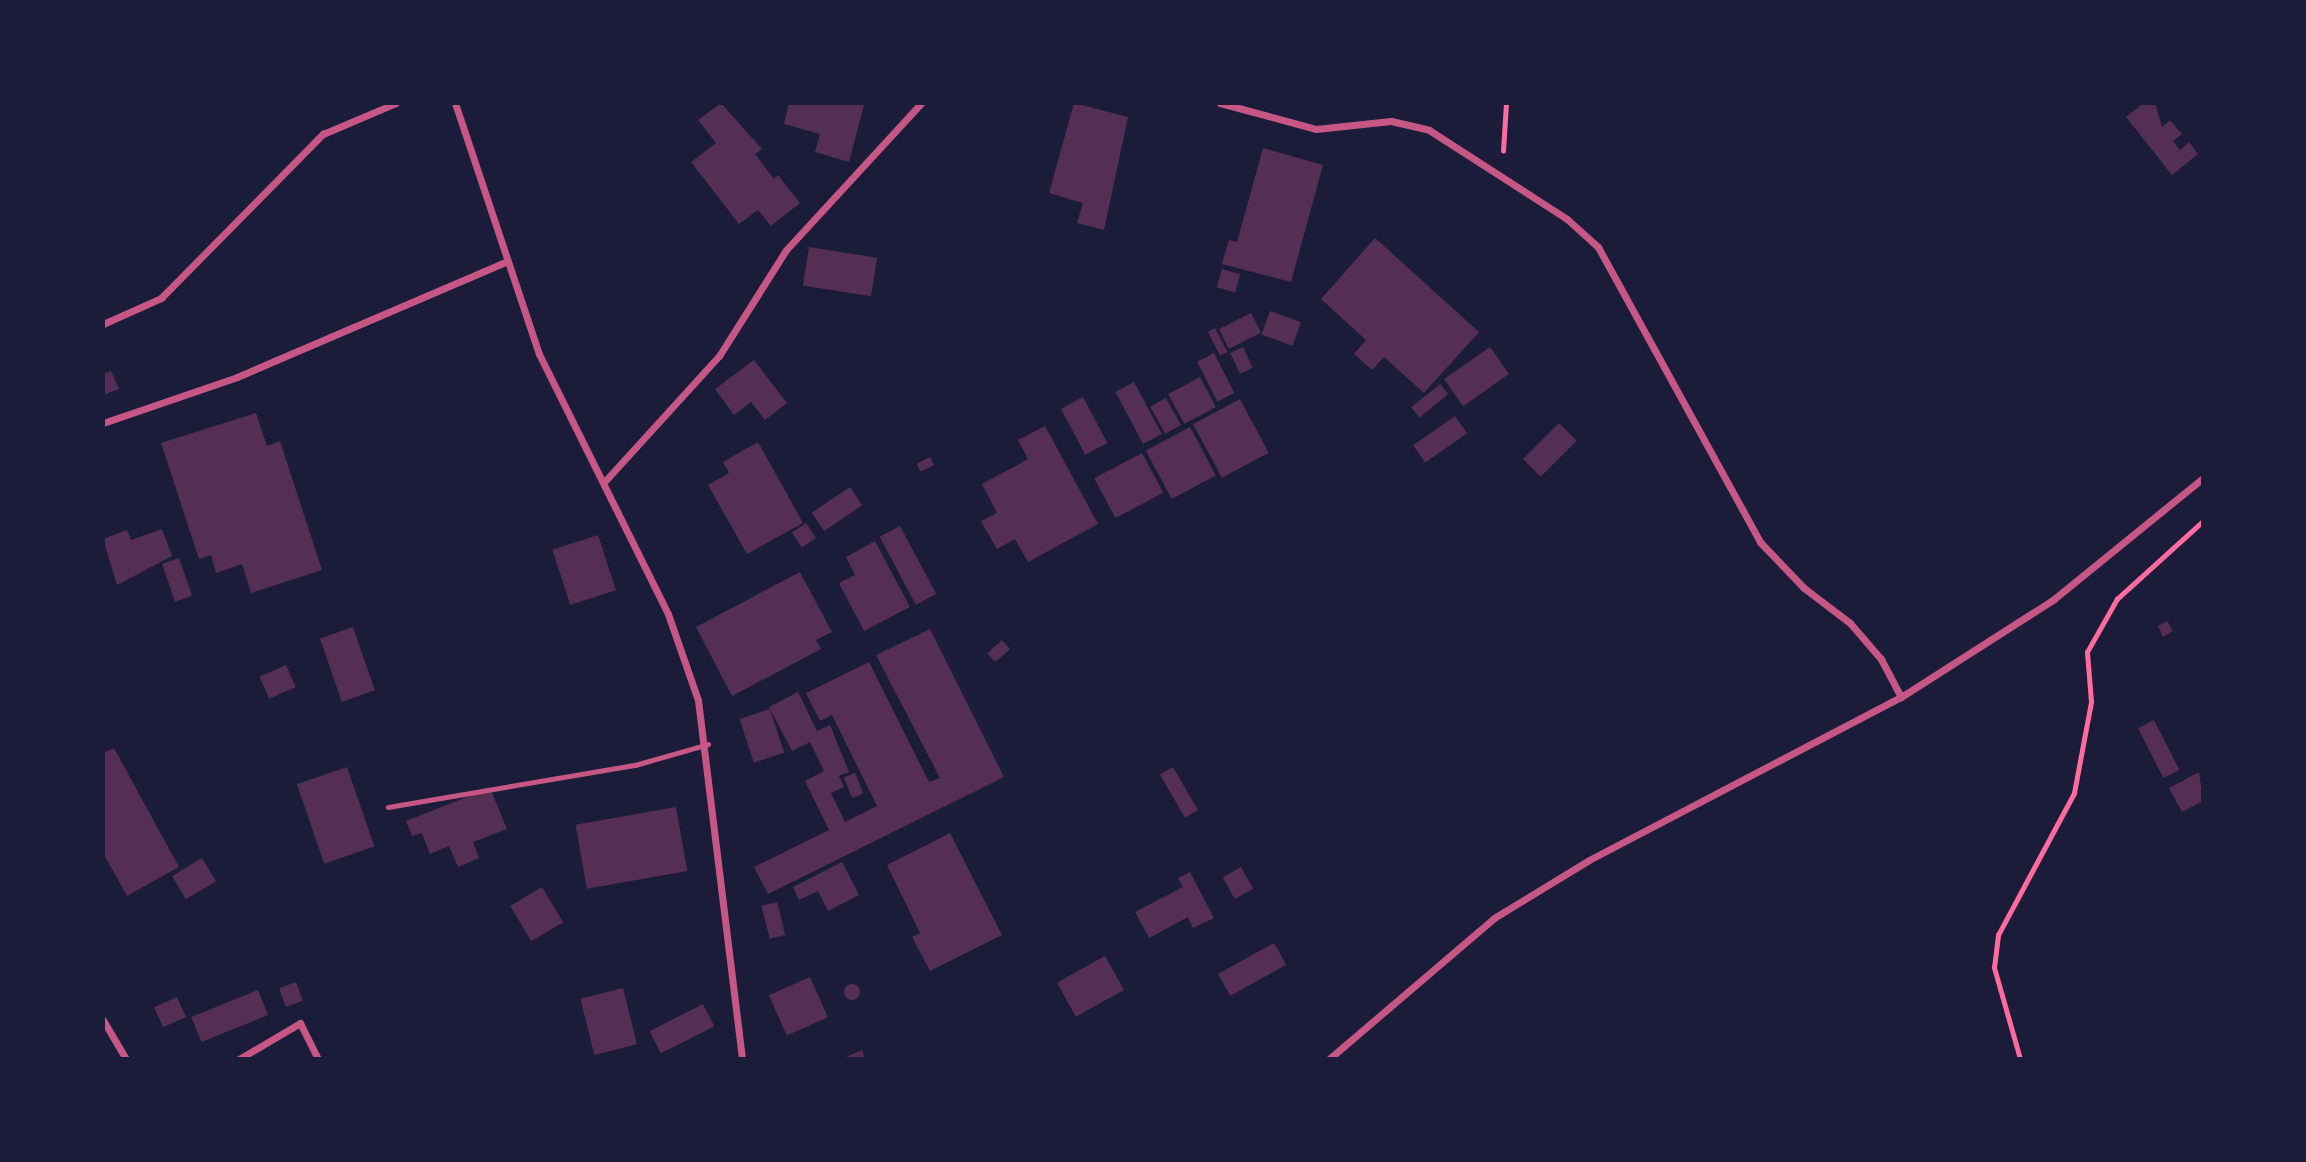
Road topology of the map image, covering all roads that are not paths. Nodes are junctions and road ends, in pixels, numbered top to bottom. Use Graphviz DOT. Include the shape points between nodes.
graph roads {
  1 [pos="396,103"];
  2 [pos="455,103"];
  3 [pos="921,103"];
  4 [pos="1220,103"];
  5 [pos="505,262"];
  6 [pos="103,324"];
  7 [pos="103,423"];
  8 [pos="2203,478"];
  9 [pos="606,481"];
  10 [pos="1901,697"];
  11 [pos="708,744"];
  12 [pos="388,807"];
  13 [pos="103,1020"];
  14 [pos="126,1059"];
  15 [pos="239,1059"];
  16 [pos="318,1059"];
  17 [pos="742,1059"];
  18 [pos="1329,1059"];
  1 -- 6 [label="street" via="323,134 161,298"];
  2 -- 5 [label="street"];
  3 -- 9 [label="street" via="786,250 719,356"];
  4 -- 10 [label="street" via="1317,129 1404,124 1429,130 1502,172 1598,247 1760,542 1804,588 1850,623 1881,659"];
  5 -- 7 [label="street" via="237,377"];
  5 -- 9 [label="street" via="539,354"];
  8 -- 10 [label="street" via="2054,599"];
  9 -- 11 [label="street" via="668,614"];
  10 -- 18 [label="street" via="1589,860 1494,918"];
  11 -- 12 [label="lane" via="635,765"];
  11 -- 17 [label="street"];
  13 -- 14 [label="street"];
  15 -- 16 [label="street" via="300,1023"];
}
